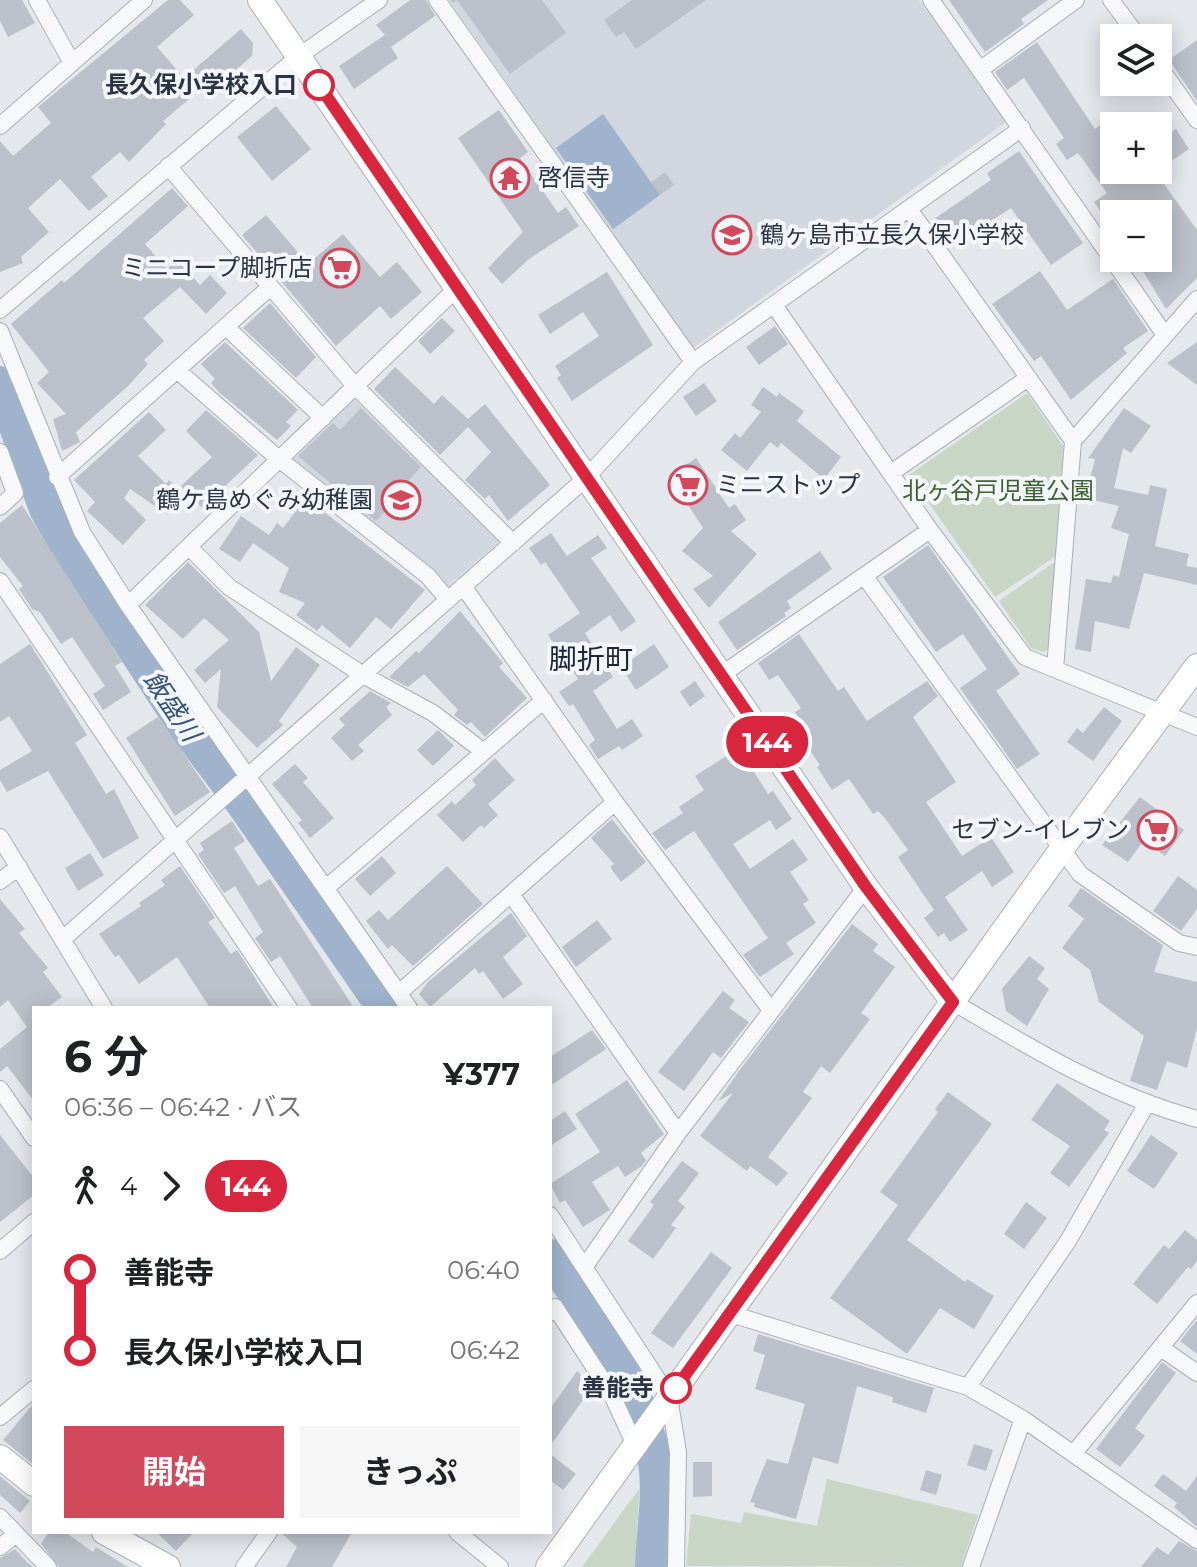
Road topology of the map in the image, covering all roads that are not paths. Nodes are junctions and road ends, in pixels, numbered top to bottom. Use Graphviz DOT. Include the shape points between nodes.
graph roads {
  1 [pos="37,0"];
  2 [pos="144,0"];
  3 [pos="260,0"];
  4 [pos="379,0"];
  5 [pos="437,0"];
  6 [pos="931,0"];
  7 [pos="1076,0"];
  8 [pos="1111,0"];
  9 [pos="1129,24"];
  10 [pos="299,56"];
  11 [pos="72,63"];
  12 [pos="981,69"];
  13 [pos="1172,85"];
  14 [pos="1197,120"];
  15 [pos="0,126"];
  16 [pos="1022,128"];
  17 [pos="168,166"];
  18 [pos="909,209"];
  19 [pos="269,288"];
  20 [pos="457,288"];
  21 [pos="1197,299"];
  22 [pos="774,305"];
  23 [pos="0,310"];
  24 [pos="226,327"];
  25 [pos="0,331"];
  26 [pos="1165,335"];
  27 [pos="693,362"];
  28 [pos="178,371"];
  29 [pos="1028,378"];
  30 [pos="355,386"];
  31 [pos="323,418"];
  32 [pos="1073,441"];
  33 [pos="0,452"];
  34 [pos="280,460"];
  35 [pos="891,473"];
  36 [pos="57,477"];
  37 [pos="585,479"];
  38 [pos="0,507"];
  39 [pos="930,530"];
  40 [pos="513,543"];
  41 [pos="189,547"];
  42 [pos="865,577"];
  43 [pos="0,581"];
  44 [pos="463,586"];
  45 [pos="448,600"];
  46 [pos="128,605"];
  47 [pos="1197,666"];
  48 [pos="1055,669"];
  49 [pos="363,675"];
  50 [pos="721,675"];
  51 [pos="544,700"];
  52 [pos="1163,713"];
  53 [pos="1197,727"];
  54 [pos="484,752"];
  55 [pos="248,776"];
  56 [pos="615,802"];
  57 [pos="0,837"];
  58 [pos="176,841"];
  59 [pos="1061,850"];
  60 [pos="19,867"];
  61 [pos="0,881"];
  62 [pos="866,887"];
  63 [pos="326,888"];
  64 [pos="511,894"];
  65 [pos="64,938"];
  66 [pos="1197,947"];
  67 [pos="399,993"];
  68 [pos="953,1002"];
  69 [pos="103,1006"];
  70 [pos="288,1006"];
  71 [pos="408,1006"];
  72 [pos="770,1009"];
  73 [pos="0,1089"];
  74 [pos="1146,1105"];
  75 [pos="1197,1119"];
  76 [pos="678,1133"];
  77 [pos="32,1135"];
  78 [pos="552,1218"];
  79 [pos="32,1224"];
  80 [pos="0,1251"];
  81 [pos="585,1266"];
  82 [pos="1197,1303"];
  83 [pos="552,1311"];
  84 [pos="731,1314"];
  85 [pos="1161,1348"];
  86 [pos="1197,1373"];
  87 [pos="968,1387"];
  88 [pos="32,1391"];
  89 [pos="669,1397"];
  90 [pos="0,1417"];
  91 [pos="1023,1419"];
  92 [pos="635,1445"];
  93 [pos="1074,1453"];
  94 [pos="0,1457"];
  95 [pos="32,1482"];
  96 [pos="0,1517"];
  97 [pos="108,1534"];
  98 [pos="268,1534"];
  99 [pos="459,1534"];
  100 [pos="15,1535"];
  101 [pos="1197,1540"];
  102 [pos="0,1547"];
  103 [pos="48,1567"];
  104 [pos="168,1567"];
  105 [pos="244,1567"];
  106 [pos="500,1567"];
  107 [pos="548,1567"];
  108 [pos="676,1567"];
  109 [pos="971,1567"];
  1 -- 11 [label="street"];
  2 -- 11 [label="street"];
  3 -- 10 [label="street"];
  4 -- 10 [label="street"];
  5 -- 27 [label="street"];
  6 -- 12 [label="street"];
  7 -- 12 [label="street"];
  8 -- 9 [label="street"];
  10 -- 17 [label="street"];
  10 -- 20 [label="street"];
  11 -- 15 [label="street"];
  12 -- 16 [label="street"];
  13 -- 14 [label="street"];
  16 -- 18 [label="street"];
  16 -- 26 [label="street"];
  17 -- 19 [label="street"];
  17 -- 23 [label="street"];
  18 -- 22 [label="street"];
  18 -- 29 [label="street"];
  19 -- 24 [label="street"];
  19 -- 30 [label="street"];
  20 -- 30 [label="street"];
  20 -- 37 [label="street"];
  21 -- 26 [label="street"];
  22 -- 27 [label="street"];
  22 -- 35 [label="street"];
  24 -- 28 [label="street"];
  24 -- 31 [label="street"];
  25 -- 36 [label="street"];
  26 -- 32 [label="street"];
  27 -- 37 [label="street"];
  28 -- 34 [label="street"];
  28 -- 36 [label="street"];
  29 -- 32 [label="street"];
  29 -- 35 [label="street"];
  30 -- 31 [label="street"];
  30 -- 40 [label="street"];
  31 -- 34 [label="street"];
  32 -- 48 [label="street"];
  33 -- 38 [label="street" via="15,493"];
  34 -- 41 [label="street"];
  34 -- 45 [label="street" via="428,576"];
  35 -- 39 [label="street"];
  36 -- 46 [label="street" via="82,532"];
  37 -- 40 [label="street"];
  37 -- 50 [label="street"];
  39 -- 42 [label="street"];
  39 -- 48 [label="street" via="1025,657"];
  40 -- 44 [label="street"];
  41 -- 46 [label="street"];
  41 -- 49 [label="street" via="229,587"];
  42 -- 50 [label="street"];
  42 -- 59 [label="street"];
  43 -- 58 [label="street"];
  44 -- 45 [label="street"];
  44 -- 51 [label="street"];
  45 -- 49 [label="street"];
  46 -- 55 [label="street"];
  47 -- 52 [label="street"];
  48 -- 52 [label="street"];
  49 -- 54 [label="street" via="433,713"];
  49 -- 55 [label="street"];
  50 -- 62 [label="street"];
  51 -- 54 [label="street"];
  51 -- 56 [label="street"];
  52 -- 53 [label="street"];
  52 -- 59 [label="street"];
  54 -- 63 [label="street"];
  55 -- 58 [label="street"];
  55 -- 63 [label="street"];
  56 -- 64 [label="street"];
  56 -- 72 [label="street"];
  57 -- 60 [label="street"];
  58 -- 65 [label="street"];
  58 -- 70 [label="street"];
  59 -- 66 [label="street" via="1080,874 1179,943"];
  59 -- 68 [label="street"];
  60 -- 61 [label="street"];
  60 -- 65 [label="street"];
  62 -- 68 [label="street"];
  62 -- 72 [label="street"];
  63 -- 67 [label="street"];
  64 -- 67 [label="street"];
  64 -- 76 [label="street"];
  65 -- 69 [label="street"];
  67 -- 71 [label="street"];
  68 -- 74 [label="street" via="1064,1068"];
  68 -- 84 [label="street"];
  72 -- 76 [label="street"];
  73 -- 77 [label="street"];
  74 -- 75 [label="street"];
  74 -- 87 [label="street" via="1068,1241"];
  76 -- 81 [label="street"];
  78 -- 81 [label="street"];
  79 -- 80 [label="street"];
  81 -- 89 [label="street"];
  82 -- 85 [label="street"];
  83 -- 92 [label="street" via="555,1307 611,1393"];
  84 -- 87 [label="street"];
  84 -- 89 [label="street"];
  85 -- 86 [label="street"];
  85 -- 93 [label="street"];
  87 -- 91 [label="street"];
  88 -- 90 [label="street"];
  89 -- 92 [label="street"];
  89 -- 108 [label="street" via="678,1452"];
  91 -- 93 [label="street"];
  91 -- 109 [label="street"];
  92 -- 107 [label="street"];
  93 -- 101 [label="street"];
  94 -- 95 [label="street"];
  96 -- 100 [label="street"];
  97 -- 104 [label="street"];
  98 -- 105 [label="street"];
  99 -- 106 [label="street"];
  100 -- 102 [label="street"];
  100 -- 103 [label="street"];
}
